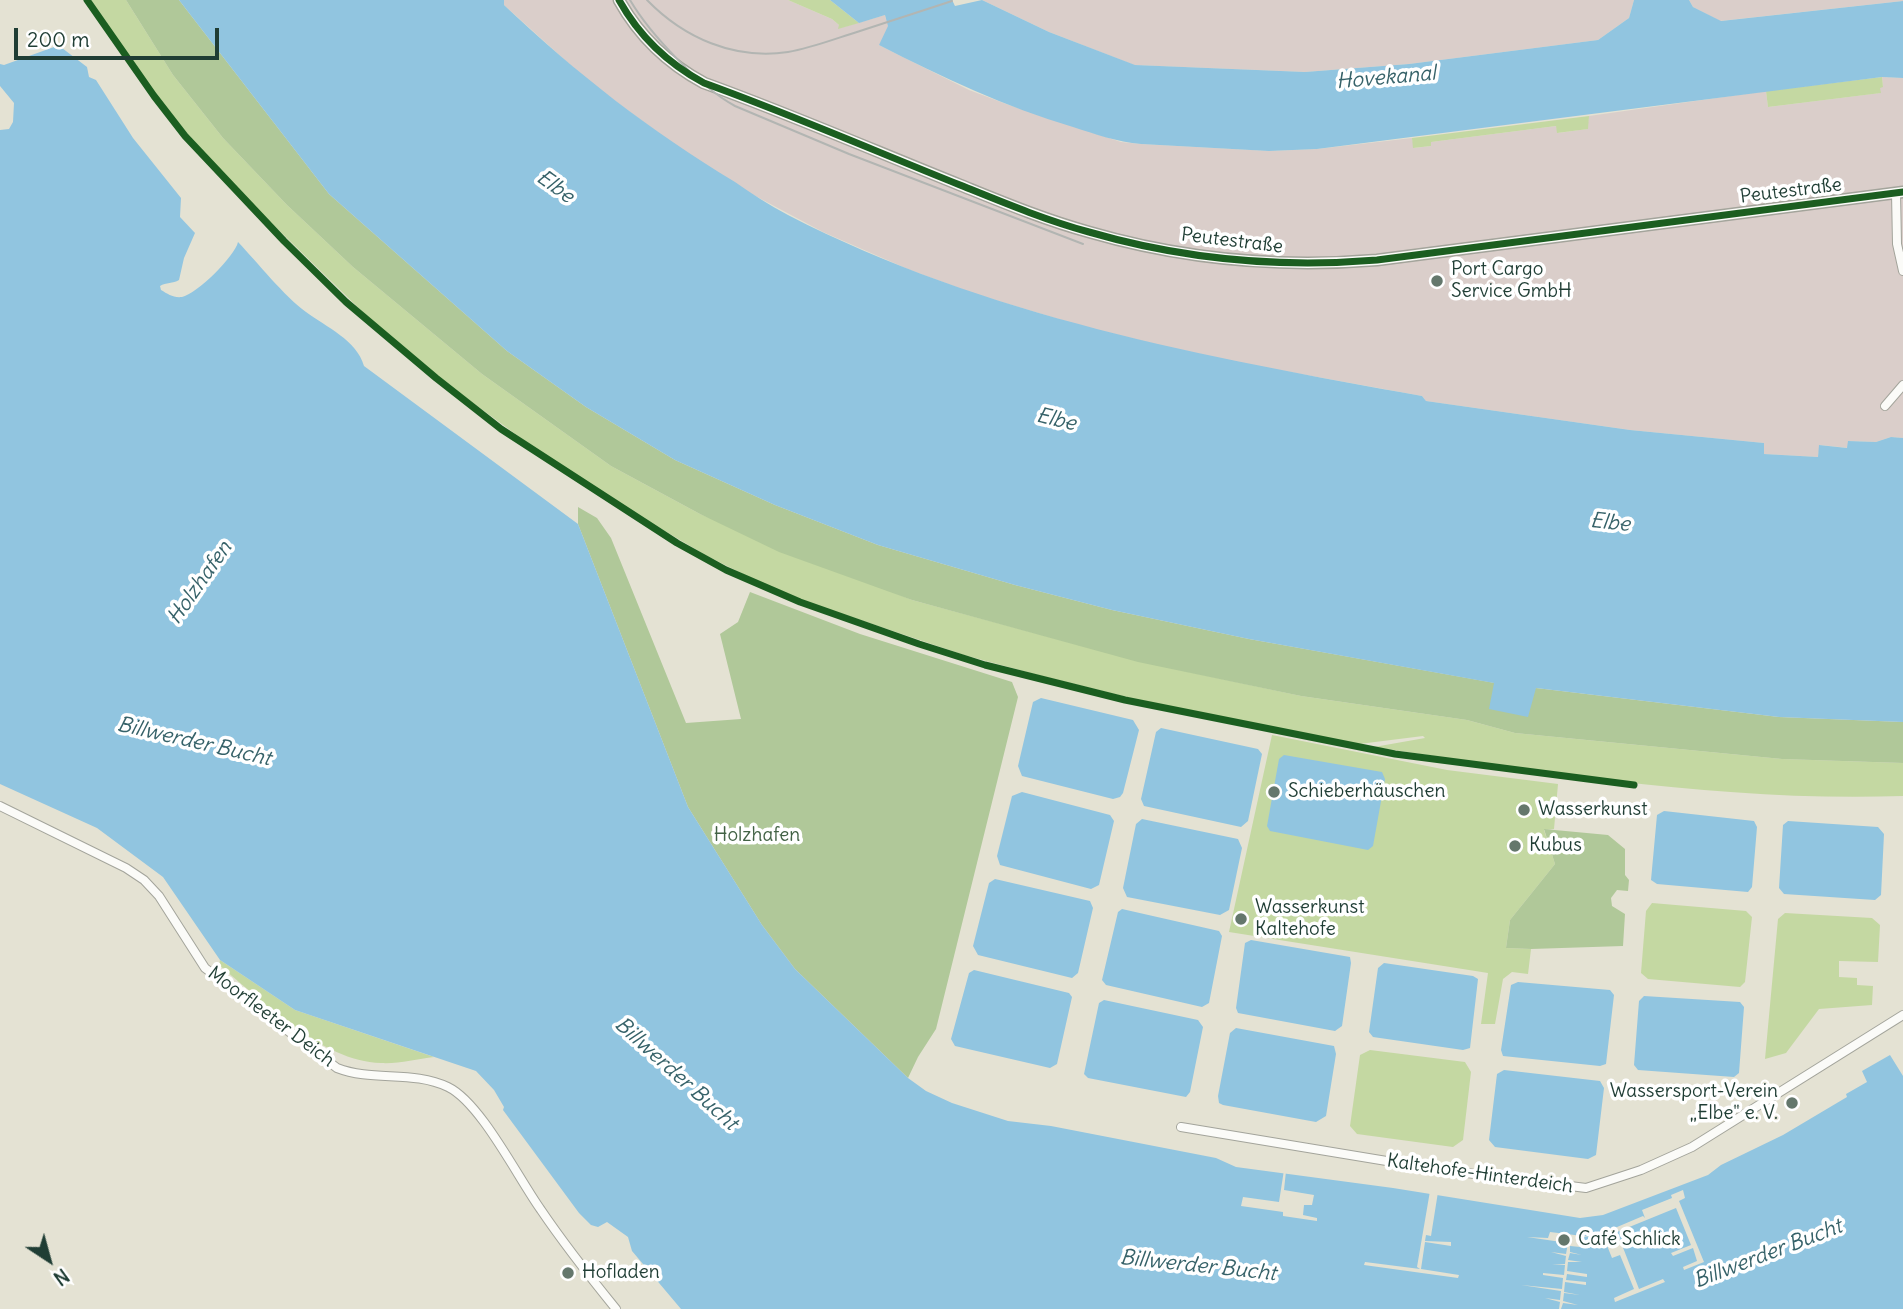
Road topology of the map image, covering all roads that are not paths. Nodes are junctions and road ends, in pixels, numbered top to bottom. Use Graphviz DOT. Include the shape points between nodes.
graph roads {
  1 [pos="619,0"];
  2 [pos="1899,193"];
  3 [pos="1903,271"];
  4 [pos="1903,385"];
  5 [pos="1885,406"];
  6 [pos="0,806"];
  7 [pos="1903,1014"];
  8 [pos="1181,1127"];
  9 [pos="616,1309"];
  1 -- 2 [label="street, Peutestraße" via="660,53 704,83 1052,220 1128,243 1192,254 1278,264 1342,263"];
  2 -- 3 [label="street" via="1897,244"];
  4 -- 5 [label="street"];
  6 -- 9 [label="street, Moorfleeter Deich" via="144,880 205,968 338,1068 362,1075 430,1080 461,1095"];
  7 -- 8 [label="street, Kaltehofe-Hinterdeich" via="1692,1147 1586,1188 1435,1170"];
}
